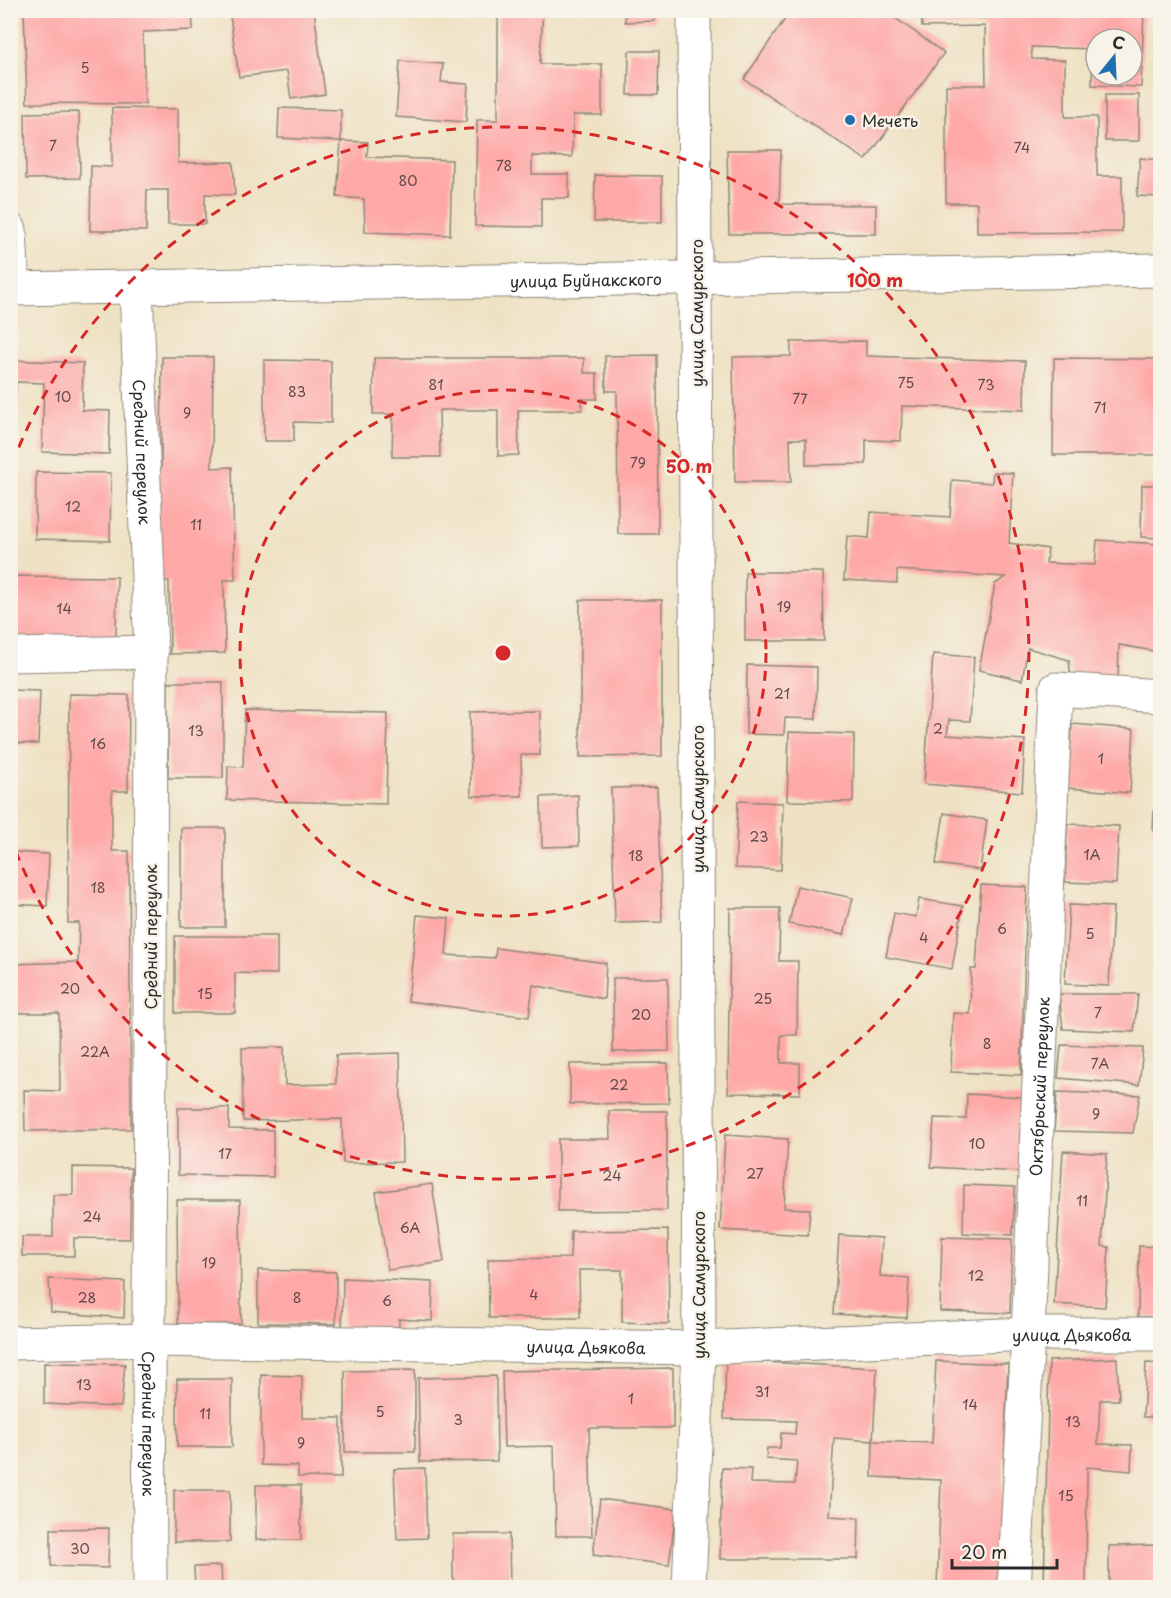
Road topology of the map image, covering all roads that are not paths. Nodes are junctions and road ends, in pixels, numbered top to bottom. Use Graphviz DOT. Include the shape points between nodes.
graph roads {
  1 [pos="694,10"];
  2 [pos="10,230"];
  3 [pos="1161,270"];
  4 [pos="696,278"];
  5 [pos="136,287"];
  6 [pos="12,289"];
  7 [pos="151,652"];
  8 [pos="10,655"];
  9 [pos="1161,696"];
  10 [pos="1028,1334"];
  11 [pos="1161,1334"];
  12 [pos="149,1340"];
  13 [pos="10,1343"];
  14 [pos="699,1348"];
  15 [pos="150,1587"];
  16 [pos="689,1587"];
  17 [pos="1014,1587"];
  1 -- 4 [label="street, улица Самурского"];
  2 -- 6 [label="street"];
  3 -- 4 [label="street, улица Буйнакского"];
  4 -- 5 [label="street, улица Буйнакского"];
  4 -- 14 [label="street, улица Самурского"];
  5 -- 6 [label="street, улица Буйнакского"];
  5 -- 7 [label="street, Средний переулок"];
  7 -- 8 [label="street"];
  7 -- 12 [label="street, Средний переулок"];
  9 -- 10 [label="street, Октябрьский переулок" via="1056,689"];
  10 -- 11 [label="street, улица Дьякова"];
  10 -- 14 [label="street, улица Дьякова"];
  10 -- 17 [label="street, Октябрьский переулок"];
  12 -- 13 [label="street, улица Дьякова"];
  12 -- 14 [label="street, улица Дьякова"];
  12 -- 15 [label="street, Средний переулок"];
  14 -- 16 [label="street, улица Самурского"];
}
